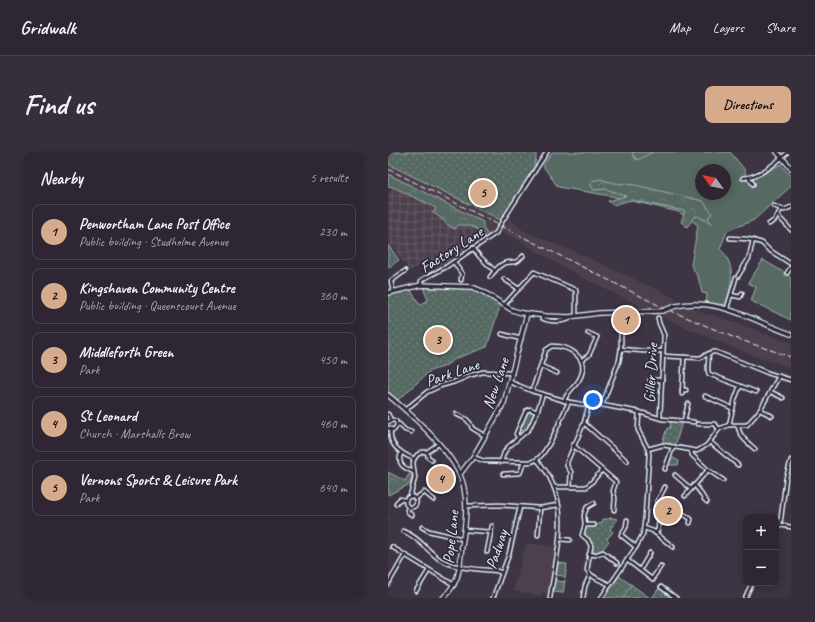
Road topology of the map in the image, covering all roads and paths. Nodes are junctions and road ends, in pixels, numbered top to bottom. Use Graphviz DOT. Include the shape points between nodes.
graph roads {
  1 [pos="547,152"];
  2 [pos="777,152"];
  3 [pos="788,152"];
  4 [pos="782,158"];
  5 [pos="791,168"];
  6 [pos="743,178"];
  7 [pos="749,178"];
  8 [pos="753,184"];
  9 [pos="774,206"];
  10 [pos="791,207"];
  11 [pos="781,209"];
  12 [pos="778,216"];
  13 [pos="769,224"];
  14 [pos="791,230"];
  15 [pos="731,239"];
  16 [pos="753,240"];
  17 [pos="474,248"];
  18 [pos="523,256"];
  19 [pos="454,262"];
  20 [pos="791,264"];
  21 [pos="791,267"];
  22 [pos="405,271"];
  23 [pos="495,271"];
  24 [pos="787,273"];
  25 [pos="490,277"];
  26 [pos="504,279"];
  27 [pos="461,280"];
  28 [pos="421,285"];
  29 [pos="519,289"];
  30 [pos="393,291"];
  31 [pos="388,293"];
  32 [pos="742,293"];
  33 [pos="731,295"];
  34 [pos="504,306"];
  35 [pos="727,308"];
  36 [pos="621,312"];
  37 [pos="527,314"];
  38 [pos="576,315"];
  39 [pos="658,318"];
  40 [pos="588,333"];
  41 [pos="502,334"];
  42 [pos="791,334"];
  43 [pos="521,339"];
  44 [pos="621,349"];
  45 [pos="663,351"];
  46 [pos="708,354"];
  47 [pos="663,356"];
  48 [pos="684,357"];
  49 [pos="582,360"];
  50 [pos="541,366"];
  51 [pos="512,373"];
  52 [pos="557,373"];
  53 [pos="779,376"];
  54 [pos="650,380"];
  55 [pos="662,380"];
  56 [pos="791,380"];
  57 [pos="510,382"];
  58 [pos="740,386"];
  59 [pos="686,390"];
  60 [pos="532,391"];
  61 [pos="756,392"];
  62 [pos="771,392"];
  63 [pos="543,394"];
  64 [pos="388,396"];
  65 [pos="705,396"];
  66 [pos="783,398"];
  67 [pos="564,401"];
  68 [pos="570,402"];
  69 [pos="589,404"];
  70 [pos="688,404"];
  71 [pos="602,405"];
  72 [pos="732,408"];
  73 [pos="405,410"];
  74 [pos="760,410"];
  75 [pos="537,412"];
  76 [pos="639,412"];
  77 [pos="388,414"];
  78 [pos="456,414"];
  79 [pos="772,416"];
  80 [pos="660,417"];
  81 [pos="390,421"];
  82 [pos="684,421"];
  83 [pos="694,422"];
  84 [pos="584,423"];
  85 [pos="698,424"];
  86 [pos="397,425"];
  87 [pos="729,425"];
  88 [pos="738,426"];
  89 [pos="389,429"];
  90 [pos="720,429"];
  91 [pos="411,432"];
  92 [pos="485,436"];
  93 [pos="518,437"];
  94 [pos="389,442"];
  95 [pos="710,442"];
  96 [pos="438,444"];
  97 [pos="573,446"];
  98 [pos="673,447"];
  99 [pos="648,449"];
  100 [pos="755,449"];
  101 [pos="691,450"];
  102 [pos="428,452"];
  103 [pos="401,453"];
  104 [pos="473,457"];
  105 [pos="414,459"];
  106 [pos="432,460"];
  107 [pos="537,460"];
  108 [pos="791,460"];
  109 [pos="627,461"];
  110 [pos="501,462"];
  111 [pos="524,462"];
  112 [pos="738,465"];
  113 [pos="664,466"];
  114 [pos="602,470"];
  115 [pos="708,470"];
  116 [pos="414,472"];
  117 [pos="460,474"];
  118 [pos="504,474"];
  119 [pos="675,475"];
  120 [pos="723,480"];
  121 [pos="694,485"];
  122 [pos="554,487"];
  123 [pos="570,487"];
  124 [pos="665,487"];
  125 [pos="691,489"];
  126 [pos="410,496"];
  127 [pos="685,496"];
  128 [pos="415,499"];
  129 [pos="405,500"];
  130 [pos="434,500"];
  131 [pos="707,502"];
  132 [pos="594,503"];
  133 [pos="396,504"];
  134 [pos="558,505"];
  135 [pos="466,506"];
  136 [pos="665,506"];
  137 [pos="409,507"];
  138 [pos="520,507"];
  139 [pos="540,508"];
  140 [pos="614,510"];
  141 [pos="412,515"];
  142 [pos="627,520"];
  143 [pos="690,523"];
  144 [pos="585,525"];
  145 [pos="594,525"];
  146 [pos="780,525"];
  147 [pos="492,526"];
  148 [pos="422,527"];
  149 [pos="791,527"];
  150 [pos="644,528"];
  151 [pos="464,530"];
  152 [pos="403,531"];
  153 [pos="490,532"];
  154 [pos="655,533"];
  155 [pos="538,535"];
  156 [pos="463,539"];
  157 [pos="560,539"];
  158 [pos="570,540"];
  159 [pos="636,547"];
  160 [pos="673,547"];
  161 [pos="392,548"];
  162 [pos="487,552"];
  163 [pos="589,554"];
  164 [pos="650,554"];
  165 [pos="405,555"];
  166 [pos="627,560"];
  167 [pos="617,563"];
  168 [pos="460,566"];
  169 [pos="661,566"];
  170 [pos="429,570"];
  171 [pos="640,570"];
  172 [pos="502,573"];
  173 [pos="590,575"];
  174 [pos="388,584"];
  175 [pos="454,585"];
  176 [pos="610,585"];
  177 [pos="751,586"];
  178 [pos="661,588"];
  179 [pos="416,591"];
  180 [pos="443,598"];
  181 [pos="493,598"];
  182 [pos="550,598"];
  183 [pos="583,598"];
  184 [pos="601,598"];
  185 [pos="676,598"];
  186 [pos="745,598"];
  1 -- 17 [label="street, Factory Lane" via="498,231"];
  2 -- 4 [label="street"];
  3 -- 4 [label="street"];
  4 -- 5 [label="street"];
  4 -- 7 [label="street"];
  6 -- 7 [label="street"];
  7 -- 8 [label="street"];
  9 -- 11 [label="street"];
  10 -- 11 [label="street"];
  11 -- 12 [label="street"];
  12 -- 13 [label="street"];
  12 -- 14 [label="street"];
  15 -- 16 [label="street"];
  16 -- 20 [label="street" via="765,244 769,250"];
  16 -- 33 [label="street" via="749,258 737,278"];
  17 -- 19 [label="street, Factory Lane"];
  17 -- 23 [label="street"];
  18 -- 23 [label="street" via="513,264 504,263"];
  19 -- 27 [label="street" via="462,274"];
  19 -- 28 [label="street, Factory Lane" via="425,278"];
  21 -- 24 [label="street"];
  22 -- 30 [label="street" via="391,281"];
  23 -- 25 [label="street"];
  26 -- 29 [label="street"];
  28 -- 30 [label="street"];
  28 -- 34 [label="street" via="472,287"];
  29 -- 34 [label="street"];
  29 -- 38 [label="street" via="534,272 575,289"];
  30 -- 31 [label="street"];
  32 -- 33 [label="street" via="740,297"];
  33 -- 35 [label="street"];
  34 -- 37 [label="street"];
  35 -- 36 [label="street, bridge" via="682,305 662,311"];
  35 -- 42 [label="street"];
  36 -- 38 [label="street"];
  36 -- 44 [label="street"];
  37 -- 38 [label="street"];
  37 -- 43 [label="street, New Lane"];
  39 -- 45 [label="street, Giller Drive" via="664,335"];
  40 -- 49 [label="street" via="597,337 589,355"];
  41 -- 43 [label="street"];
  43 -- 51 [label="street, New Lane"];
  44 -- 45 [label="street"];
  44 -- 71 [label="street" via="616,370"];
  45 -- 47 [label="street, Giller Drive"];
  46 -- 48 [label="street" via="700,358"];
  46 -- 53 [label="street" via="716,352"];
  46 -- 58 [label="street" via="709,374"];
  47 -- 48 [label="street"];
  47 -- 55 [label="street, Giller Drive"];
  48 -- 59 [label="street" via="682,392"];
  49 -- 50 [label="street" via="573,352 552,346 546,350"];
  49 -- 67 [label="street" via="581,376"];
  50 -- 52 [label="street"];
  50 -- 60 [label="street"];
  51 -- 57 [label="street, New Lane"];
  51 -- 73 [label="street, Park Lane" via="483,372 470,375 427,392"];
  53 -- 56 [label="street"];
  53 -- 62 [label="street"];
  54 -- 55 [label="street"];
  55 -- 80 [label="street, Giller Drive"];
  57 -- 60 [label="street"];
  57 -- 92 [label="street, New Lane" via="504,403"];
  58 -- 61 [label="street"];
  58 -- 72 [label="street"];
  60 -- 63 [label="street"];
  62 -- 66 [label="street"];
  62 -- 74 [label="street"];
  63 -- 67 [label="street"];
  63 -- 75 [label="street"];
  64 -- 73 [label="street"];
  65 -- 72 [label="street"];
  67 -- 68 [label="street"];
  68 -- 69 [label="street"];
  68 -- 107 [label="street" via="551,441"];
  69 -- 71 [label="street"];
  69 -- 84 [label="street"];
  70 -- 82 [label="street"];
  71 -- 76 [label="street"];
  72 -- 87 [label="street"];
  73 -- 96 [label="street"];
  74 -- 79 [label="street"];
  74 -- 88 [label="street" via="747,424"];
  75 -- 93 [label="street" via="529,429"];
  75 -- 93 [label="street" via="526,411 516,434"];
  76 -- 80 [label="street"];
  76 -- 99 [label="street" via="638,430"];
  77 -- 81 [label="street"];
  78 -- 92 [label="street" via="466,419 472,428"];
  80 -- 82 [label="street"];
  81 -- 86 [label="street" via="395,420"];
  82 -- 83 [label="street"];
  84 -- 97 [label="street"];
  84 -- 109 [label="street"];
  85 -- 90 [label="street" via="714,424"];
  86 -- 89 [label="street" via="395,429"];
  86 -- 91 [label="street"];
  87 -- 88 [label="street"];
  87 -- 90 [label="street"];
  88 -- 100 [label="street" via="738,431"];
  89 -- 94 [label="street"];
  90 -- 95 [label="street"];
  92 -- 104 [label="street, New Lane"];
  93 -- 110 [label="street" via="507,448"];
  94 -- 103 [label="street"];
  95 -- 101 [label="street" via="697,451"];
  95 -- 112 [label="street"];
  96 -- 102 [label="street"];
  96 -- 117 [label="street"];
  97 -- 114 [label="street"];
  97 -- 123 [label="street" via="566,462 571,472"];
  98 -- 99 [label="street" via="661,445"];
  98 -- 101 [label="street"];
  98 -- 113 [label="street"];
  99 -- 150 [label="street"];
  101 -- 115 [label="street" via="692,455"];
  102 -- 105 [label="street" via="422,452"];
  102 -- 106 [label="street" via="428,457"];
  103 -- 105 [label="street"];
  103 -- 116 [label="street" via="401,464"];
  104 -- 110 [label="street" via="484,462"];
  104 -- 117 [label="street, New Lane"];
  105 -- 116 [label="street"];
  107 -- 111 [label="street"];
  107 -- 122 [label="street" via="548,473"];
  108 -- 146 [label="street"];
  110 -- 111 [label="street"];
  111 -- 118 [label="street" via="520,473"];
  114 -- 123 [label="street" via="586,487"];
  114 -- 140 [label="street" via="617,482 613,491"];
  115 -- 120 [label="street"];
  115 -- 121 [label="street"];
  116 -- 126 [label="street"];
  117 -- 135 [label="street, Pope Lane"];
  119 -- 125 [label="street"];
  121 -- 125 [label="street"];
  121 -- 131 [label="street"];
  122 -- 123 [label="street"];
  122 -- 134 [label="street"];
  124 -- 136 [label="street" via="657,502"];
  125 -- 127 [label="street"];
  126 -- 128 [label="street"];
  126 -- 129 [label="street"];
  128 -- 130 [label="street" via="424,492"];
  128 -- 137 [label="street" via="415,505"];
  129 -- 133 [label="street" via="400,499"];
  129 -- 137 [label="street"];
  132 -- 144 [label="street" via="586,509"];
  134 -- 139 [label="street"];
  134 -- 157 [label="street"];
  135 -- 138 [label="street"];
  135 -- 151 [label="street, Pope Lane"];
  136 -- 143 [label="street" via="671,506 693,520"];
  136 -- 154 [label="street"];
  137 -- 141 [label="street" via="409,513"];
  138 -- 139 [label="street"];
  138 -- 172 [label="street, Padway"];
  139 -- 155 [label="street"];
  142 -- 159 [label="street" via="621,535"];
  144 -- 145 [label="street"];
  144 -- 163 [label="street" via="582,535 590,543"];
  146 -- 149 [label="street"];
  147 -- 153 [label="street"];
  148 -- 156 [label="street"];
  150 -- 154 [label="street"];
  150 -- 159 [label="street"];
  151 -- 153 [label="street"];
  151 -- 156 [label="street, Pope Lane"];
  152 -- 168 [label="street" via="439,559"];
  153 -- 162 [label="street"];
  154 -- 160 [label="street"];
  156 -- 168 [label="street, Pope Lane"];
  157 -- 158 [label="street"];
  157 -- 182 [label="street"];
  159 -- 166 [label="street"];
  161 -- 165 [label="street"];
  163 -- 167 [label="street" via="603,552"];
  163 -- 173 [label="street" via="587,567"];
  164 -- 171 [label="street"];
  165 -- 170 [label="street"];
  165 -- 174 [label="street"];
  166 -- 171 [label="street"];
  166 -- 176 [label="street"];
  168 -- 172 [label="street"];
  168 -- 175 [label="street, Pope Lane"];
  169 -- 171 [label="street" via="653,579"];
  170 -- 175 [label="street"];
  170 -- 179 [label="street"];
  172 -- 181 [label="street, Padway"];
  173 -- 176 [label="street"];
  173 -- 183 [label="street"];
  175 -- 180 [label="street, Pope Lane"];
  176 -- 184 [label="street"];
  177 -- 186 [label="street"];
  178 -- 185 [label="street"];
}
